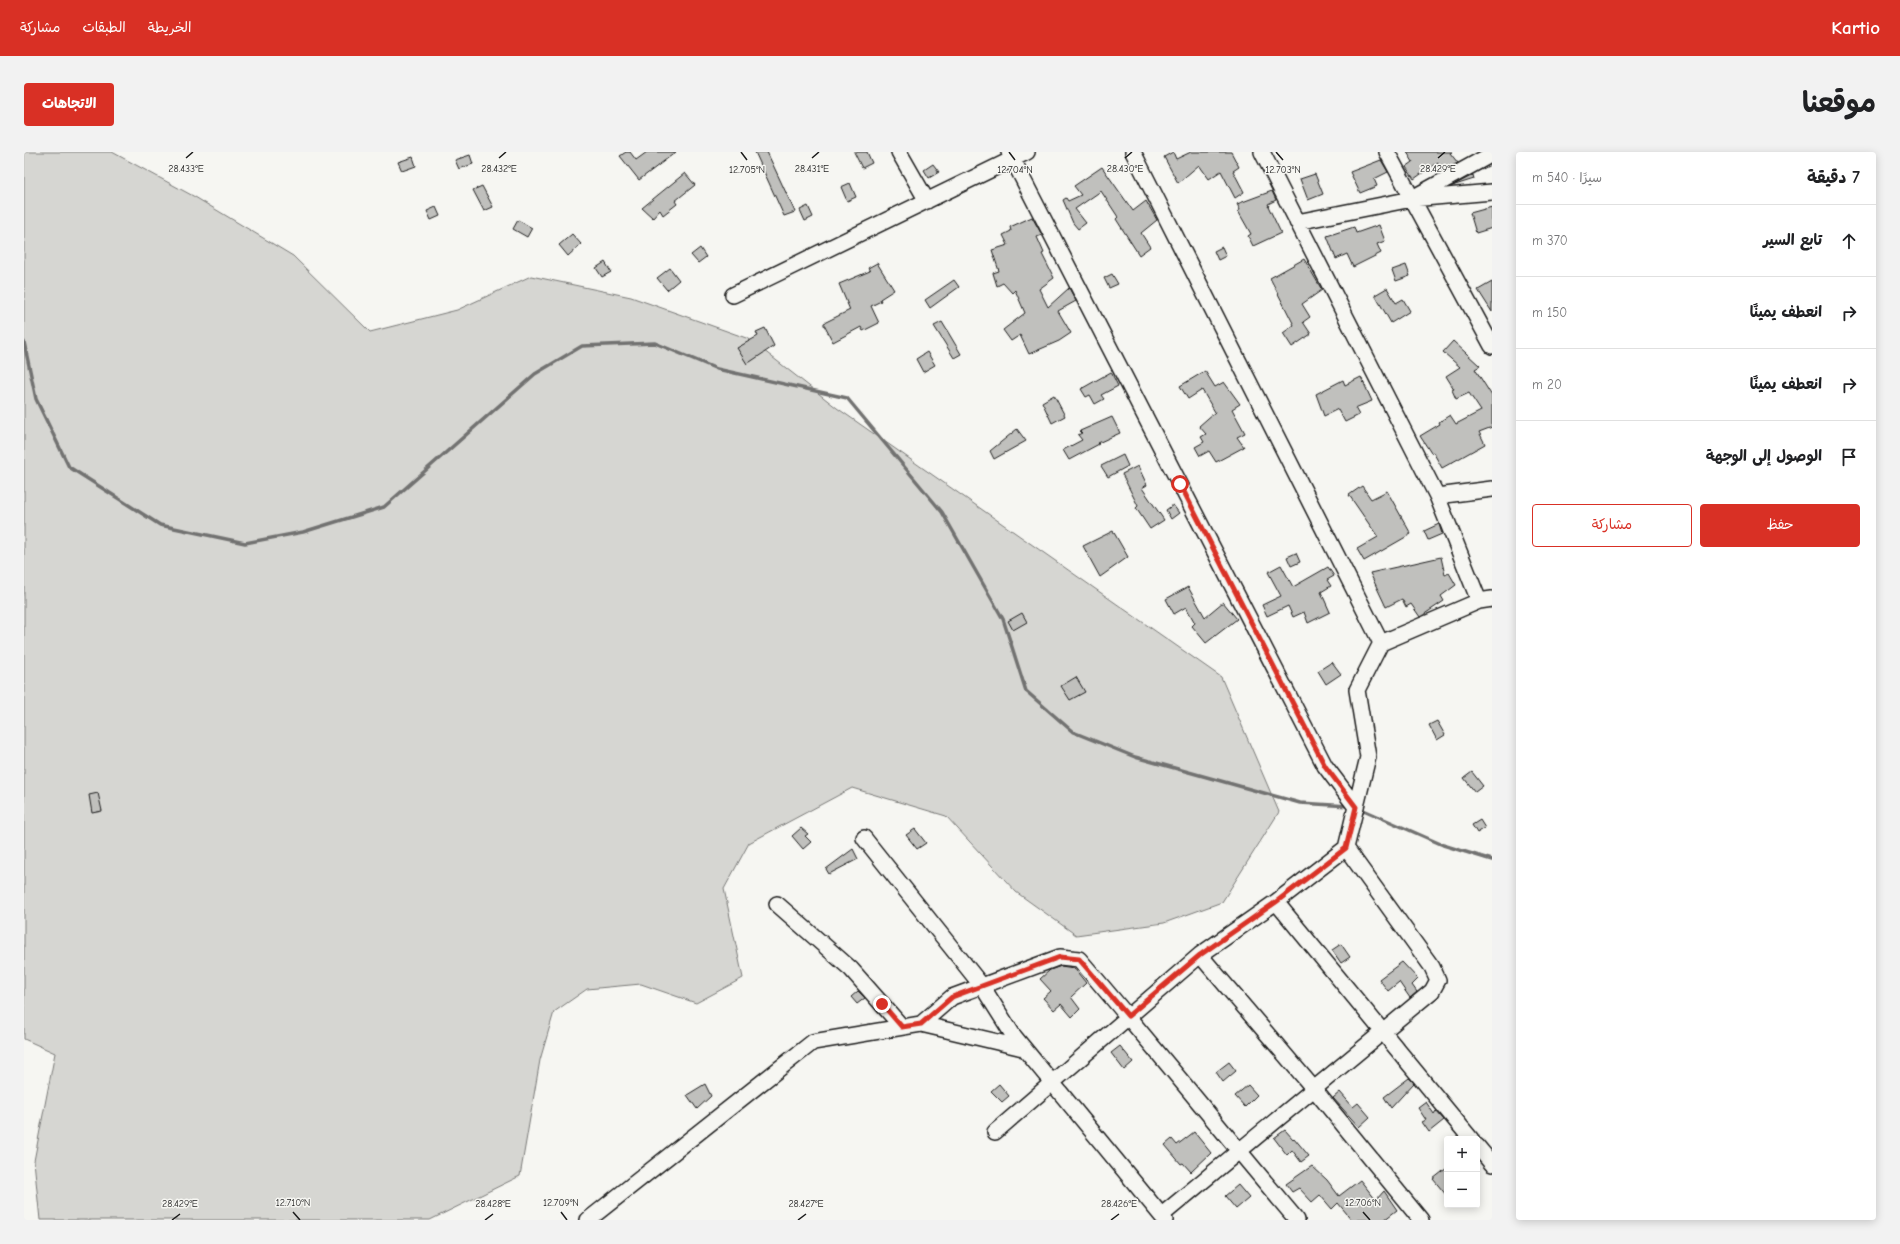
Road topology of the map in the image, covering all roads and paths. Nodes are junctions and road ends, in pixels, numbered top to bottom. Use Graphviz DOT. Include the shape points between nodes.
graph roads {
  1 [pos="899,152"];
  2 [pos="1027,152"];
  3 [pos="1133,152"];
  4 [pos="1262,152"];
  5 [pos="1387,152"];
  6 [pos="1492,154"];
  7 [pos="1011,156"];
  8 [pos="1492,192"];
  9 [pos="1412,199"];
  10 [pos="927,201"];
  11 [pos="1297,222"];
  12 [pos="733,296"];
  13 [pos="1492,346"];
  14 [pos="1492,489"];
  15 [pos="1437,496"];
  16 [pos="1485,600"];
  17 [pos="1381,643"];
  18 [pos="1356,807"];
  19 [pos="864,838"];
  20 [pos="1346,848"];
  21 [pos="1276,902"];
  22 [pos="777,904"];
  23 [pos="1200,955"];
  24 [pos="982,986"];
  25 [pos="1128,1016"];
  26 [pos="921,1024"];
  27 [pos="902,1027"];
  28 [pos="1383,1032"];
  29 [pos="1023,1048"];
  30 [pos="1051,1083"];
  31 [pos="1314,1089"];
  32 [pos="995,1132"];
  33 [pos="1469,1136"];
  34 [pos="1480,1150"];
  35 [pos="1239,1151"];
  36 [pos="1492,1164"];
  37 [pos="1164,1218"];
  38 [pos="588,1220"];
  39 [pos="1297,1220"];
  40 [pos="1421,1220"];
  1 -- 10 [label="street"];
  2 -- 7 [label="street"];
  3 -- 17 [label="street"];
  4 -- 11 [label="street"];
  5 -- 9 [label="street"];
  6 -- 9 [label="street"];
  7 -- 10 [label="street"];
  7 -- 18 [label="street" via="1325,766"];
  8 -- 9 [label="street"];
  9 -- 11 [label="street"];
  9 -- 13 [label="street"];
  10 -- 12 [label="street"];
  11 -- 15 [label="street"];
  14 -- 15 [label="street"];
  15 -- 16 [label="street"];
  16 -- 17 [label="street"];
  17 -- 18 [label="street" via="1357,690 1368,757"];
  18 -- 20 [label="street"];
  19 -- 24 [label="street"];
  20 -- 21 [label="street"];
  20 -- 28 [label="street" via="1432,967 1438,980 1432,991"];
  21 -- 23 [label="street"];
  21 -- 28 [label="street"];
  22 -- 27 [label="street" via="851,969"];
  23 -- 25 [label="street"];
  23 -- 31 [label="street"];
  24 -- 25 [label="street" via="1060,957 1079,959"];
  24 -- 26 [label="street" via="952,997"];
  24 -- 29 [label="street"];
  25 -- 30 [label="street"];
  25 -- 35 [label="street"];
  26 -- 27 [label="street"];
  26 -- 29 [label="street"];
  27 -- 38 [label="street" via="813,1042"];
  28 -- 31 [label="street"];
  28 -- 33 [label="street"];
  29 -- 30 [label="street"];
  30 -- 32 [label="street"];
  30 -- 37 [label="street"];
  31 -- 35 [label="street"];
  31 -- 40 [label="street"];
  34 -- 36 [label="street"];
  35 -- 37 [label="street"];
  35 -- 39 [label="street"];
}
